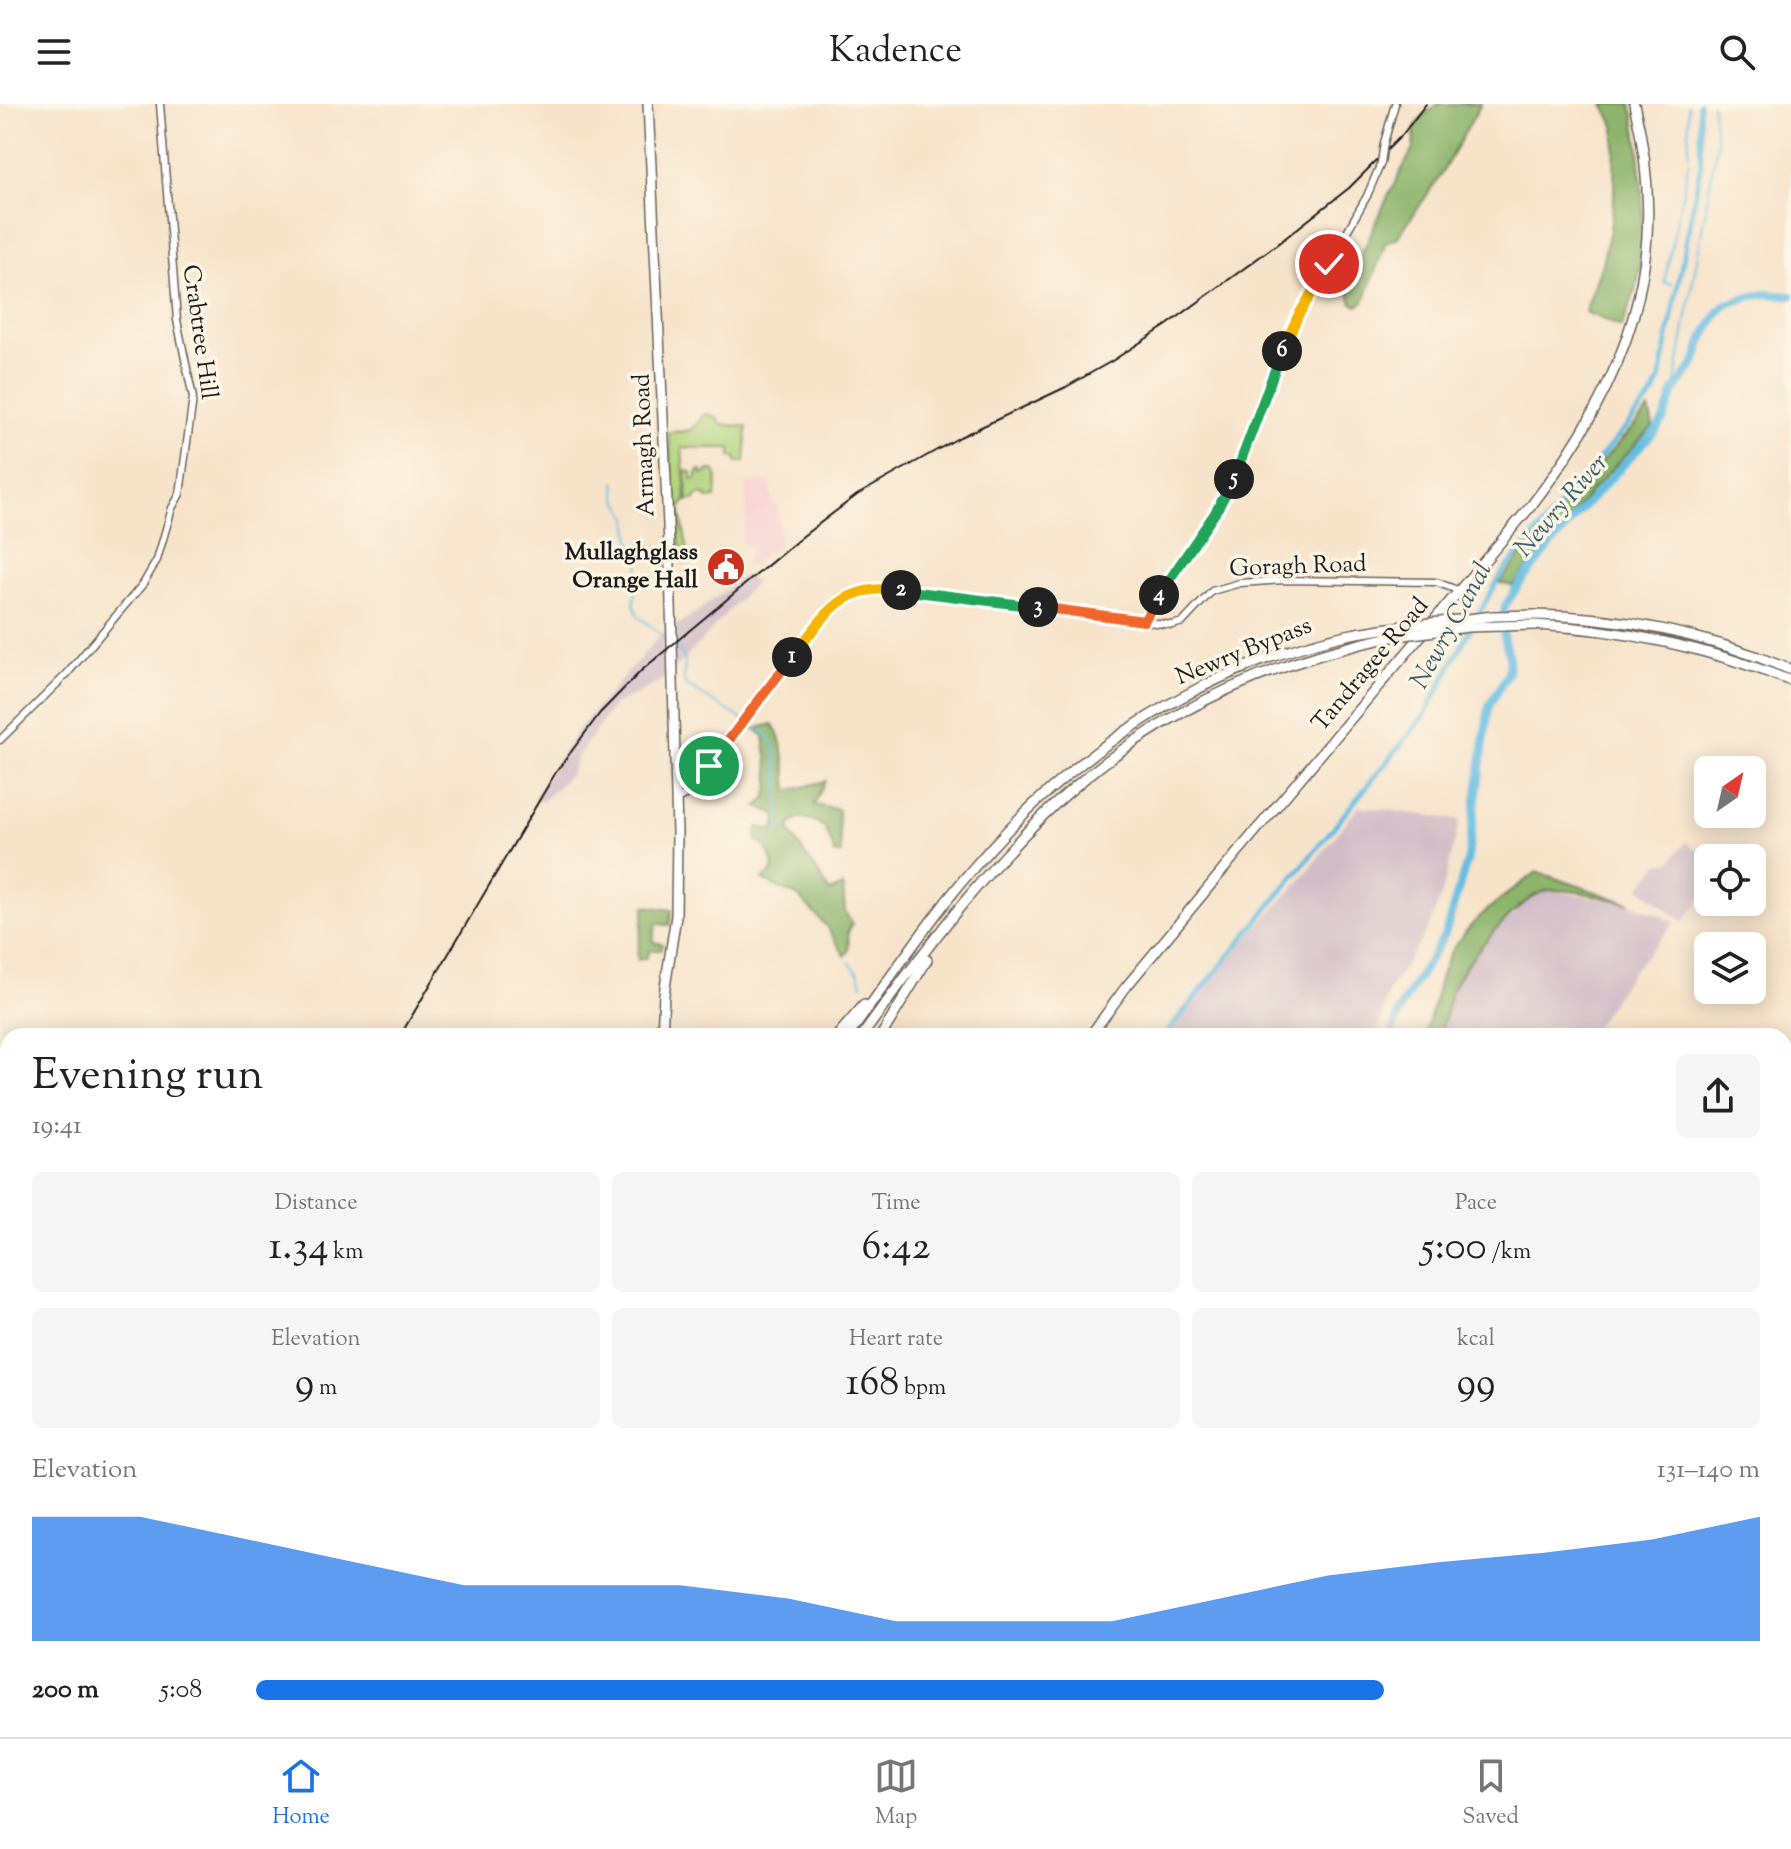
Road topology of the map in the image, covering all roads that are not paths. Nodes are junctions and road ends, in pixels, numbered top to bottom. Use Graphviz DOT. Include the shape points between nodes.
graph roads {
  1 [pos="160,104"];
  2 [pos="648,104"];
  3 [pos="1395,104"];
  4 [pos="1634,104"];
  5 [pos="1460,591"];
  6 [pos="1534,620"];
  7 [pos="1144,621"];
  8 [pos="1791,670"];
  9 [pos="1791,681"];
  10 [pos="0,740"];
  11 [pos="676,801"];
  12 [pos="965,904"];
  13 [pos="899,965"];
  14 [pos="662,1028"];
  15 [pos="844,1028"];
  16 [pos="854,1028"];
  17 [pos="868,1028"];
  18 [pos="886,1028"];
  19 [pos="1096,1028"];
  1 -- 10 [label="street, Crabtree Hill" via="177,320 193,398 180,494 143,584 66,675"];
  2 -- 11 [label="highway, Armagh Road"];
  3 -- 7 [label="street, bridge" via="1367,196 1290,332 1226,495"];
  4 -- 5 [label="highway, Tandragee Road" via="1646,176 1646,247 1640,291 1619,361 1574,449"];
  5 -- 7 [label="street, Goragh Road" via="1436,582 1240,583 1212,591 1180,623"];
  5 -- 19 [label="highway, Tandragee Road"];
  6 -- 8 [label="highway, Newry Bypass" via="1566,616 1654,628 1717,643"];
  6 -- 9 [label="highway, Newry Bypass" via="1677,643"];
  6 -- 12 [label="highway, Newry Bypass, bridge" via="1354,644 1225,689 1149,731 1083,779"];
  6 -- 13 [label="highway, Newry Bypass, bridge" via="1494,616 1339,637 1250,666 1160,710 1055,784 1010,827"];
  7 -- 11 [label="street, Goragh Road" via="894,589 862,590 829,611 690,792"];
  11 -- 14 [label="highway, Armagh Road" via="676,916"];
  12 -- 17 [label="highway, Newry Bypass"];
  12 -- 18 [label="highway"];
  13 -- 15 [label="highway"];
  13 -- 16 [label="highway, Newry Bypass"];
}
